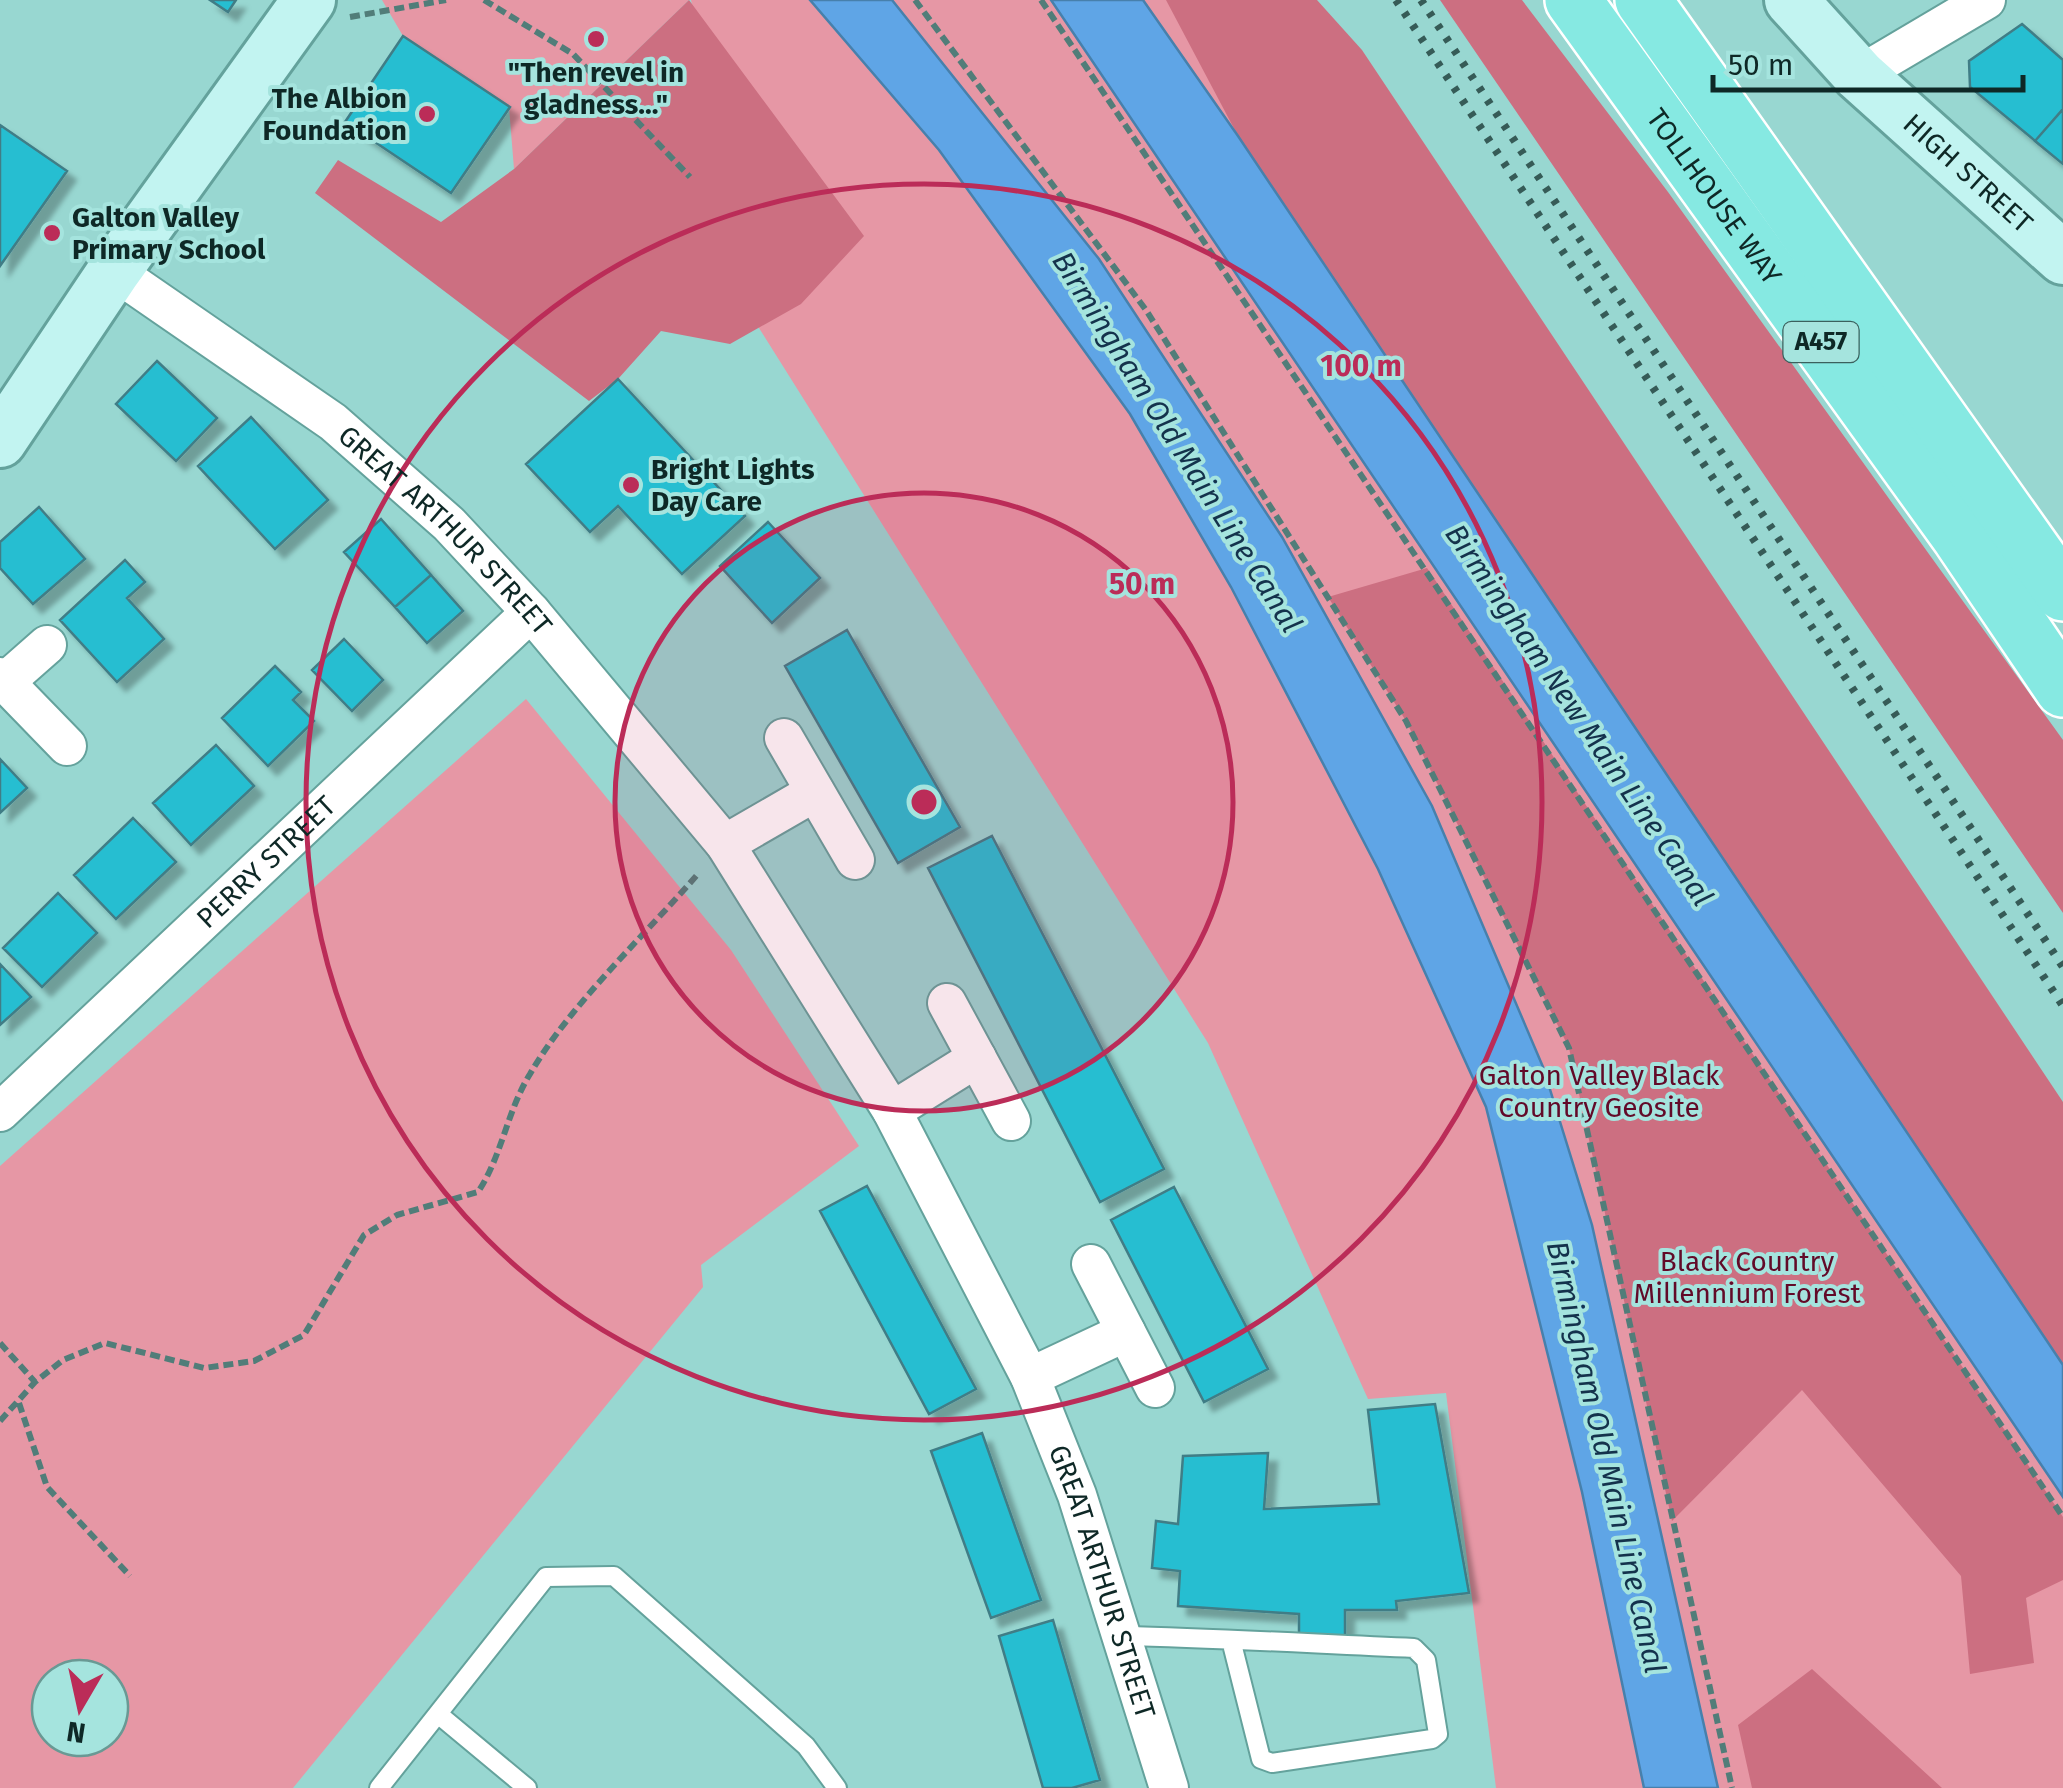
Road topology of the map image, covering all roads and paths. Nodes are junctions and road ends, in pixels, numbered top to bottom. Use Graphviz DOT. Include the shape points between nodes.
graph roads {
  1 [pos="446,0"];
  2 [pos="484,0"];
  3 [pos="915,0"];
  4 [pos="1041,0"];
  5 [pos="1572,0"];
  6 [pos="1643,0"];
  7 [pos="1791,0"];
  8 [pos="1986,0"];
  9 [pos="322,10"];
  10 [pos="1859,74"];
  11 [pos="690,177"];
  12 [pos="2063,258"];
  13 [pos="114,272"];
  14 [pos="0,441"];
  15 [pos="2063,593"];
  16 [pos="530,612"];
  17 [pos="47,645"];
  18 [pos="2,680"];
  19 [pos="2063,689"];
  20 [pos="784,738"];
  21 [pos="67,746"];
  22 [pos="815,792"];
  23 [pos="724,844"];
  24 [pos="854,860"];
  25 [pos="948,1003"];
  26 [pos="977,1058"];
  27 [pos="892,1111"];
  28 [pos="0,1112"];
  29 [pos="1012,1122"];
  30 [pos="1091,1264"];
  31 [pos="1126,1332"];
  32 [pos="0,1343"];
  33 [pos="1030,1377"];
  34 [pos="35,1382"];
  35 [pos="1154,1388"];
  36 [pos="19,1403"];
  37 [pos="0,1422"];
  38 [pos="2063,1517"];
  39 [pos="130,1576"];
  40 [pos="1123,1636"];
  41 [pos="1230,1640"];
  42 [pos="438,1714"];
  43 [pos="379,1788"];
  44 [pos="528,1788"];
  45 [pos="837,1788"];
  46 [pos="1169,1788"];
  47 [pos="1732,1788"];
  1 -- 9 [label="path"];
  2 -- 11 [label="path" via="573,54"];
  3 -- 47 [label="path" via="1146,310 1406,721 1569,1048"];
  4 -- 38 [label="path"];
  5 -- 19 [label="main road, TOLLHOUSE WAY / A457"];
  6 -- 15 [label="main road, TOLLHOUSE WAY / A457"];
  7 -- 10 [label="street, HIGH STREET"];
  8 -- 10 [label="street"];
  9 -- 13 [label="street"];
  10 -- 12 [label="street, HIGH STREET"];
  13 -- 14 [label="street"];
  13 -- 16 [label="street, GREAT ARTHUR STREET" via="333,422 448,524"];
  16 -- 23 [label="street, GREAT ARTHUR STREET"];
  16 -- 28 [label="street, PERRY STREET"];
  17 -- 18 [label="street"];
  18 -- 21 [label="street"];
  20 -- 22 [label="street"];
  22 -- 23 [label="street"];
  22 -- 24 [label="street"];
  23 -- 27 [label="street, GREAT ARTHUR STREET"];
  23 -- 34 [label="path" via="552,1041 529,1075 494,1168 478,1192 397,1216 364,1235 304,1335 254,1360 204,1368 105,1343 63,1360"];
  25 -- 26 [label="street"];
  26 -- 27 [label="street"];
  26 -- 29 [label="street"];
  27 -- 33 [label="street, GREAT ARTHUR STREET"];
  30 -- 31 [label="street"];
  31 -- 33 [label="street"];
  31 -- 35 [label="street"];
  32 -- 34 [label="path"];
  33 -- 40 [label="street, GREAT ARTHUR STREET"];
  34 -- 36 [label="path"];
  36 -- 37 [label="path"];
  36 -- 39 [label="path" via="47,1487"];
  40 -- 41 [label="lane"];
  40 -- 46 [label="street, GREAT ARTHUR STREET"];
  41 -- 41 [label="lane" via="1414,1648 1426,1660 1438,1734 1272,1763 1260,1759"];
  42 -- 43 [label="lane"];
  42 -- 44 [label="lane"];
  42 -- 45 [label="lane" via="546,1577 614,1576 806,1746"];
}
